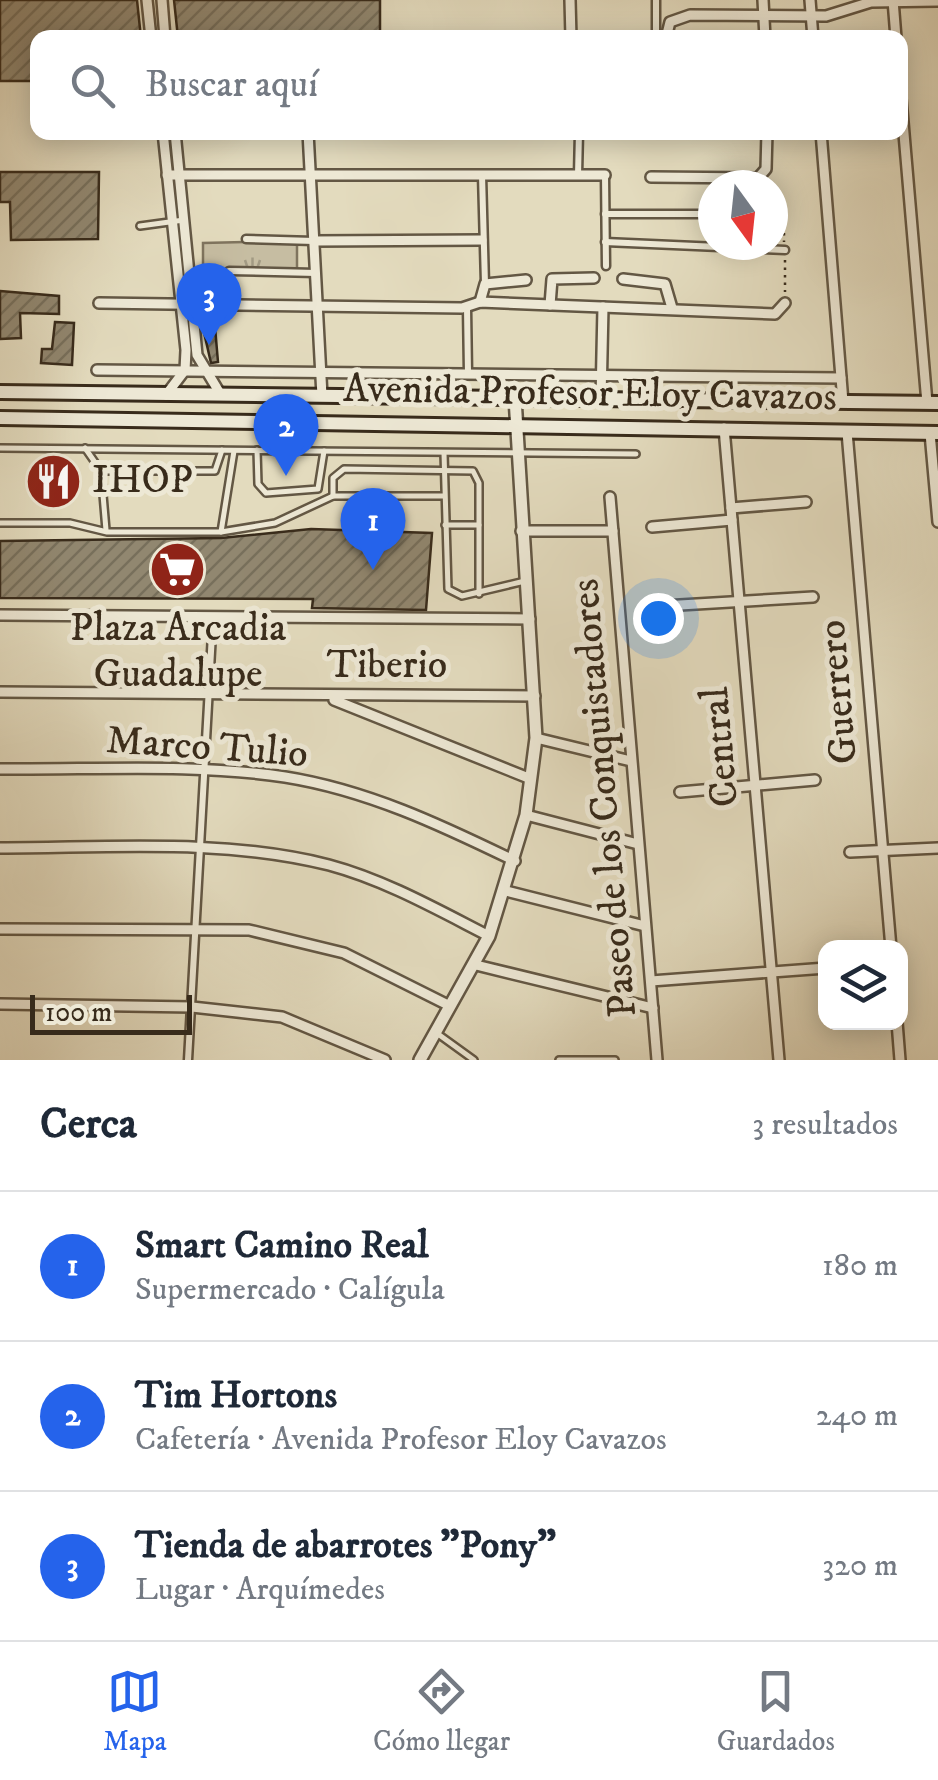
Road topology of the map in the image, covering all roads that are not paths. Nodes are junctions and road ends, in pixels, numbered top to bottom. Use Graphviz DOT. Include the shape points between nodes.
graph roads {
  1 [pos="146,0"];
  2 [pos="162,0"];
  3 [pos="570,0"];
  4 [pos="656,0"];
  5 [pos="763,0"];
  6 [pos="810,0"];
  7 [pos="893,1"];
  8 [pos="938,1"];
  9 [pos="765,16"];
  10 [pos="811,16"];
  11 [pos="150,30"];
  12 [pos="165,30"];
  13 [pos="571,30"];
  14 [pos="656,30"];
  15 [pos="668,30"];
  16 [pos="765,30"];
  17 [pos="812,30"];
  18 [pos="895,30"];
  19 [pos="164,140"];
  20 [pos="176,140"];
  21 [pos="308,140"];
  22 [pos="579,140"];
  23 [pos="766,140"];
  24 [pos="822,140"];
  25 [pos="906,140"];
  26 [pos="482,174"];
  27 [pos="167,175"];
  28 [pos="179,175"];
  29 [pos="578,175"];
  30 [pos="606,175"];
  31 [pos="310,177"];
  32 [pos="651,177"];
  33 [pos="605,214"];
  34 [pos="698,214"];
  35 [pos="178,221"];
  36 [pos="140,226"];
  37 [pos="246,239"];
  38 [pos="314,240"];
  39 [pos="482,240"];
  40 [pos="605,242"];
  41 [pos="698,246"];
  42 [pos="606,266"];
  43 [pos="229,271"];
  44 [pos="316,273"];
  45 [pos="594,278"];
  46 [pos="526,280"];
  47 [pos="623,280"];
  48 [pos="485,284"];
  49 [pos="480,302"];
  50 [pos="100,303"];
  51 [pos="187,303"];
  52 [pos="785,303"];
  53 [pos="318,305"];
  54 [pos="550,306"];
  55 [pos="468,308"];
  56 [pos="603,308"];
  57 [pos="672,308"];
  58 [pos="202,369"];
  59 [pos="97,370"];
  60 [pos="185,370"];
  61 [pos="322,370"];
  62 [pos="468,373"];
  63 [pos="602,374"];
  64 [pos="841,378"];
  65 [pos="0,392"];
  66 [pos="166,395"];
  67 [pos="222,395"];
  68 [pos="322,396"];
  69 [pos="515,398"];
  70 [pos="601,398"];
  71 [pos="843,402"];
  72 [pos="933,403"];
  73 [pos="0,418"];
  74 [pos="515,424"];
  75 [pos="724,428"];
  76 [pos="847,432"];
  77 [pos="934,433"];
  78 [pos="0,448"];
  79 [pos="85,448"];
  80 [pos="222,450"];
  81 [pos="234,450"];
  82 [pos="257,450"];
  83 [pos="324,450"];
  84 [pos="444,453"];
  85 [pos="515,454"];
  86 [pos="636,454"];
  87 [pos="444,469"];
  88 [pos="101,472"];
  89 [pos="332,496"];
  90 [pos="444,496"];
  91 [pos="610,497"];
  92 [pos="806,502"];
  93 [pos="731,508"];
  94 [pos="732,520"];
  95 [pos="938,522"];
  96 [pos="0,523"];
  97 [pos="445,525"];
  98 [pos="479,525"];
  99 [pos="652,527"];
  100 [pos="521,531"];
  101 [pos="613,531"];
  102 [pos="106,532"];
  103 [pos="221,532"];
  104 [pos="524,581"];
  105 [pos="480,594"];
  106 [pos="813,597"];
  107 [pos="739,602"];
  108 [pos="663,606"];
  109 [pos="0,615"];
  110 [pos="213,616"];
  111 [pos="530,619"];
  112 [pos="0,692"];
  113 [pos="208,693"];
  114 [pos="535,696"];
  115 [pos="326,697"];
  116 [pos="536,738"];
  117 [pos="631,760"];
  118 [pos="0,769"];
  119 [pos="204,771"];
  120 [pos="530,779"];
  121 [pos="815,780"];
  122 [pos="754,786"];
  123 [pos="680,792"];
  124 [pos="526,815"];
  125 [pos="638,844"];
  126 [pos="0,848"];
  127 [pos="938,848"];
  128 [pos="200,849"];
  129 [pos="850,852"];
  130 [pos="882,852"];
  131 [pos="515,862"];
  132 [pos="506,892"];
  133 [pos="645,926"];
  134 [pos="0,929"];
  135 [pos="194,930"];
  136 [pos="490,936"];
  137 [pos="890,940"];
  138 [pos="476,965"];
  139 [pos="818,969"];
  140 [pos="771,972"];
  141 [pos="651,981"];
  142 [pos="0,1004"];
  143 [pos="450,1006"];
  144 [pos="192,1007"];
  145 [pos="653,1008"];
  146 [pos="898,1030"];
  147 [pos="436,1032"];
  148 [pos="188,1060"];
  149 [pos="385,1060"];
  150 [pos="420,1060"];
  151 [pos="474,1060"];
  152 [pos="558,1060"];
  153 [pos="614,1060"];
  154 [pos="657,1060"];
  155 [pos="779,1060"];
  156 [pos="900,1060"];
  1 -- 11 [label="street"];
  2 -- 12 [label="street"];
  3 -- 13 [label="street"];
  4 -- 14 [label="street"];
  5 -- 9 [label="street"];
  6 -- 10 [label="street"];
  7 -- 8 [label="street"];
  7 -- 10 [label="street"];
  7 -- 18 [label="street"];
  9 -- 10 [label="street"];
  9 -- 15 [label="street" via="681,16"];
  9 -- 16 [label="street"];
  10 -- 17 [label="street"];
  19 -- 27 [label="street"];
  20 -- 28 [label="street"];
  21 -- 31 [label="street"];
  22 -- 29 [label="street"];
  23 -- 32 [label="street" via="762,176"];
  24 -- 64 [label="street"];
  25 -- 72 [label="street"];
  26 -- 29 [label="street"];
  26 -- 31 [label="street"];
  26 -- 39 [label="street"];
  27 -- 28 [label="street"];
  27 -- 35 [label="street"];
  28 -- 31 [label="street"];
  28 -- 35 [label="street"];
  29 -- 30 [label="street"];
  30 -- 33 [label="street"];
  31 -- 38 [label="street"];
  33 -- 34 [label="street"];
  33 -- 40 [label="street"];
  35 -- 36 [label="lane"];
  35 -- 51 [label="street"];
  37 -- 38 [label="street"];
  38 -- 39 [label="street"];
  38 -- 44 [label="street"];
  39 -- 48 [label="street"];
  40 -- 41 [label="street"];
  40 -- 42 [label="street"];
  43 -- 44 [label="street"];
  44 -- 53 [label="street"];
  45 -- 54 [label="street" via="552,279"];
  46 -- 48 [label="street"];
  47 -- 57 [label="street" via="665,284"];
  48 -- 49 [label="street"];
  49 -- 54 [label="street"];
  49 -- 55 [label="street"];
  50 -- 51 [label="street"];
  51 -- 53 [label="street"];
  51 -- 58 [label="street"];
  51 -- 60 [label="street"];
  52 -- 57 [label="street" via="775,314"];
  53 -- 55 [label="street"];
  53 -- 61 [label="street"];
  54 -- 56 [label="street"];
  55 -- 62 [label="street"];
  56 -- 57 [label="street"];
  56 -- 63 [label="street"];
  58 -- 60 [label="street"];
  58 -- 61 [label="street"];
  58 -- 67 [label="street"];
  59 -- 60 [label="street"];
  60 -- 66 [label="street"];
  61 -- 62 [label="street"];
  61 -- 68 [label="street"];
  62 -- 63 [label="street"];
  63 -- 64 [label="street"];
  63 -- 70 [label="street"];
  64 -- 71 [label="street"];
  65 -- 66 [label="main road, Avenida Profesor Eloy Cavazos"];
  66 -- 67 [label="main road, Avenida Profesor Eloy Cavazos"];
  67 -- 68 [label="main road, Avenida Profesor Eloy Cavazos"];
  68 -- 69 [label="main road, Avenida Profesor Eloy Cavazos"];
  69 -- 70 [label="main road, Avenida Profesor Eloy Cavazos"];
  69 -- 74 [label="street"];
  70 -- 71 [label="main road, Avenida Profesor Eloy Cavazos"];
  71 -- 72 [label="main road, Avenida Profesor Eloy Cavazos"];
  73 -- 74 [label="main road, Avenida Profesor Eloy Cavazos"];
  74 -- 75 [label="main road, Avenida Profesor Eloy Cavazos"];
  74 -- 85 [label="street"];
  75 -- 76 [label="main road, Avenida Profesor Eloy Cavazos"];
  75 -- 93 [label="street, Central"];
  76 -- 77 [label="main road, Avenida Profesor Eloy Cavazos"];
  76 -- 130 [label="street, Guerrero"];
  77 -- 95 [label="street"];
  78 -- 79 [label="lane"];
  79 -- 80 [label="lane"];
  79 -- 88 [label="lane"];
  80 -- 81 [label="lane"];
  80 -- 88 [label="lane" via="215,471"];
  81 -- 82 [label="lane"];
  81 -- 103 [label="lane"];
  82 -- 83 [label="lane"];
  82 -- 83 [label="lane" via="258,484 266,492 318,490"];
  83 -- 84 [label="lane"];
  84 -- 85 [label="lane"];
  84 -- 87 [label="lane"];
  85 -- 86 [label="lane"];
  85 -- 100 [label="street"];
  87 -- 89 [label="lane" via="344,469 333,478"];
  87 -- 90 [label="lane"];
  87 -- 98 [label="lane" via="476,474"];
  88 -- 102 [label="lane"];
  89 -- 90 [label="lane"];
  89 -- 103 [label="lane" via="275,522"];
  90 -- 97 [label="lane"];
  91 -- 101 [label="street, Paseo de los Conquistadores"];
  92 -- 93 [label="street"];
  93 -- 94 [label="street, Central"];
  94 -- 99 [label="street"];
  94 -- 107 [label="street, Central"];
  96 -- 102 [label="lane" via="70,523"];
  97 -- 98 [label="lane"];
  97 -- 105 [label="lane" via="448,588 456,596"];
  98 -- 105 [label="lane"];
  100 -- 101 [label="street"];
  100 -- 104 [label="street"];
  101 -- 117 [label="street, Paseo de los Conquistadores"];
  102 -- 103 [label="lane"];
  104 -- 105 [label="lane"];
  104 -- 111 [label="street"];
  106 -- 107 [label="street"];
  107 -- 108 [label="street"];
  107 -- 122 [label="street, Central"];
  109 -- 110 [label="street"];
  110 -- 111 [label="street"];
  110 -- 113 [label="street"];
  111 -- 114 [label="street"];
  112 -- 113 [label="street, Tiberio"];
  113 -- 115 [label="street, Tiberio"];
  113 -- 119 [label="street"];
  114 -- 115 [label="street, Tiberio"];
  114 -- 116 [label="street"];
  115 -- 120 [label="street"];
  116 -- 117 [label="street"];
  116 -- 120 [label="street"];
  117 -- 125 [label="street, Paseo de los Conquistadores"];
  118 -- 119 [label="street, Marco Tulio"];
  119 -- 128 [label="street"];
  119 -- 131 [label="street, Marco Tulio" via="284,777 359,794"];
  120 -- 124 [label="street"];
  121 -- 122 [label="street"];
  122 -- 123 [label="street"];
  122 -- 140 [label="street, Central"];
  124 -- 125 [label="street"];
  124 -- 131 [label="street"];
  125 -- 133 [label="street, Paseo de los Conquistadores"];
  126 -- 128 [label="street"];
  127 -- 130 [label="street"];
  128 -- 135 [label="street"];
  128 -- 136 [label="street" via="329,865 400,890"];
  129 -- 130 [label="street"];
  130 -- 137 [label="street, Guerrero"];
  131 -- 132 [label="street"];
  132 -- 133 [label="street"];
  132 -- 136 [label="street"];
  133 -- 141 [label="street, Paseo de los Conquistadores"];
  134 -- 135 [label="street"];
  135 -- 143 [label="street" via="304,940"];
  135 -- 144 [label="street"];
  136 -- 138 [label="street"];
  138 -- 143 [label="street"];
  138 -- 145 [label="street"];
  139 -- 140 [label="street"];
  140 -- 141 [label="street"];
  140 -- 155 [label="street, Central"];
  141 -- 145 [label="street, Paseo de los Conquistadores"];
  142 -- 144 [label="street"];
  143 -- 147 [label="street"];
  144 -- 148 [label="street"];
  144 -- 149 [label="street" via="282,1017"];
  145 -- 154 [label="street, Paseo de los Conquistadores"];
  146 -- 156 [label="street"];
  147 -- 150 [label="street"];
  147 -- 151 [label="lane"];
  152 -- 153 [label="lane"];
}
